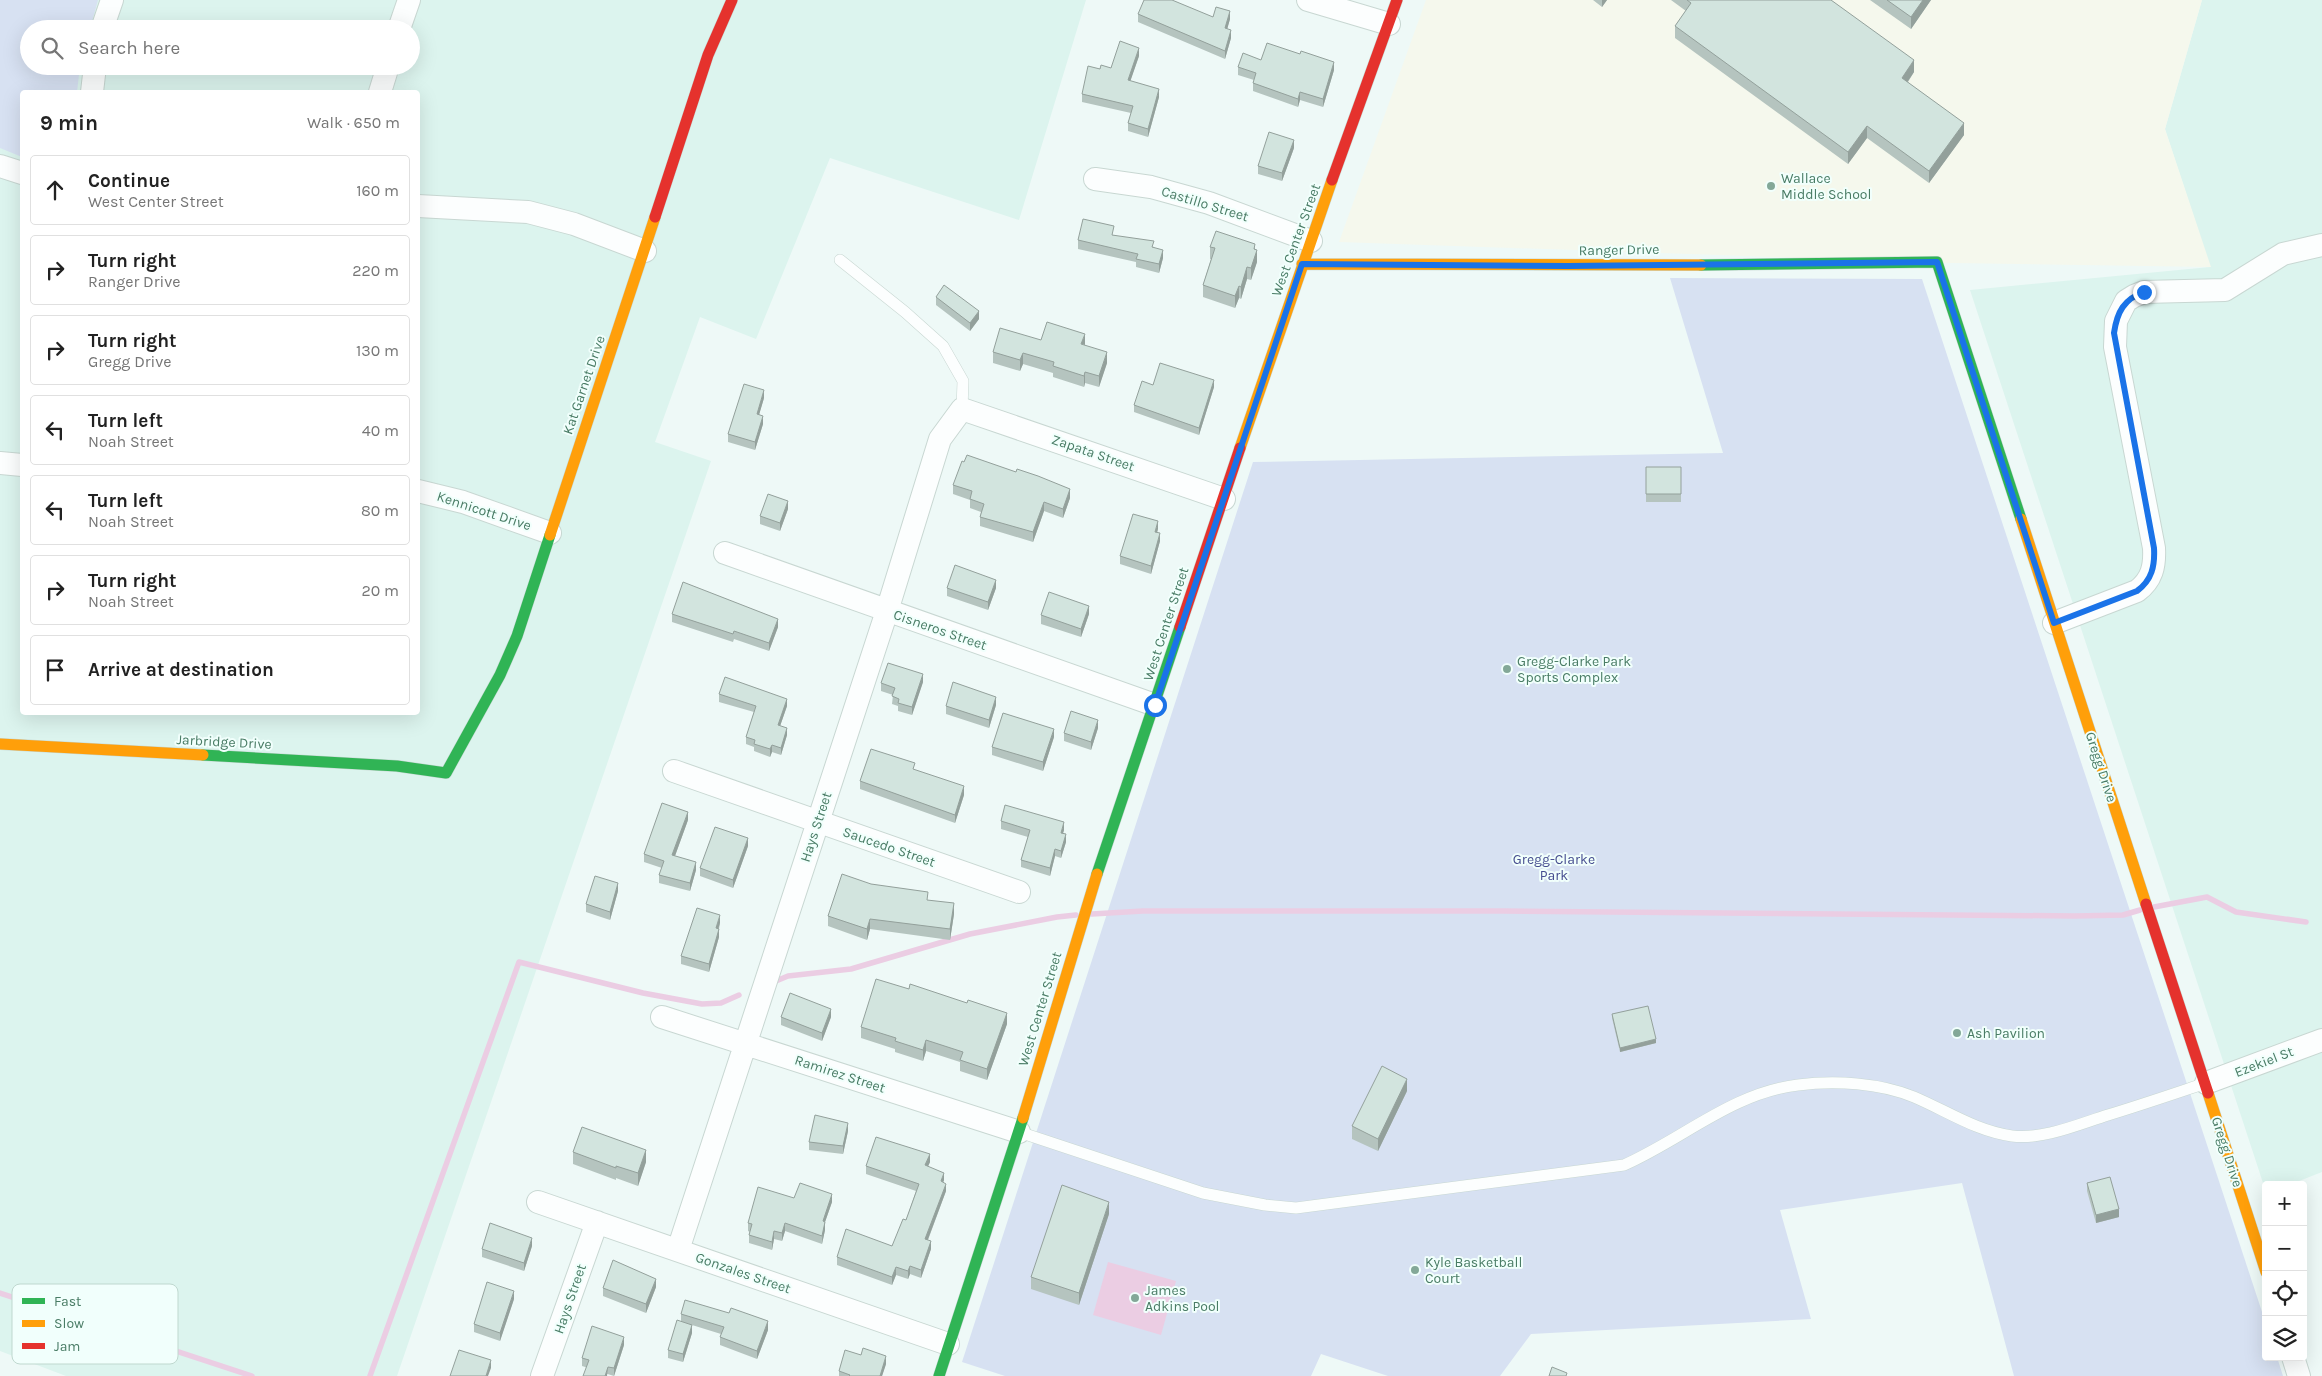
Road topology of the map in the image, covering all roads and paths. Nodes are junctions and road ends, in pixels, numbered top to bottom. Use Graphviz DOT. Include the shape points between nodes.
graph roads {
  1 [pos="112,0"];
  2 [pos="408,0"];
  3 [pos="732,0"];
  4 [pos="1308,0"];
  5 [pos="1397,0"];
  6 [pos="105,20"];
  7 [pos="402,20"];
  8 [pos="1389,24"];
  9 [pos="93,75"];
  10 [pos="385,75"];
  11 [pos="92,90"];
  12 [pos="381,90"];
  13 [pos="0,166"];
  14 [pos="20,172"];
  15 [pos="1095,179"];
  16 [pos="420,206"];
  17 [pos="1311,241"];
  18 [pos="645,251"];
  19 [pos="2321,251"];
  20 [pos="840,260"];
  21 [pos="1937,262"];
  22 [pos="1302,264"];
  23 [pos="962,409"];
  24 [pos="0,463"];
  25 [pos="20,464"];
  26 [pos="420,491"];
  27 [pos="1224,499"];
  28 [pos="550,533"];
  29 [pos="726,553"];
  30 [pos="887,611"];
  31 [pos="2054,623"];
  32 [pos="1155,705"];
  33 [pos="0,744"];
  34 [pos="674,771"];
  35 [pos="446,773"];
  36 [pos="818,822"];
  37 [pos="1019,892"];
  38 [pos="662,1017"];
  39 [pos="2322,1040"];
  40 [pos="746,1043"];
  41 [pos="2206,1084"];
  42 [pos="1019,1132"];
  43 [pos="538,1202"];
  44 [pos="597,1222"];
  45 [pos="678,1250"];
  46 [pos="2266,1271"];
  47 [pos="948,1344"];
  48 [pos="2294,1361"];
  49 [pos="542,1376"];
  50 [pos="939,1376"];
  51 [pos="2299,1376"];
  1 -- 6 [label="street"];
  2 -- 7 [label="street"];
  3 -- 18 [label="street, Kat Garnet Drive" via="708,56"];
  4 -- 8 [label="street"];
  5 -- 8 [label="street, West Center Street"];
  8 -- 17 [label="street, West Center Street"];
  9 -- 11 [label="street"];
  10 -- 12 [label="street"];
  13 -- 14 [label="street"];
  15 -- 17 [label="street, Castillo Street" via="1151,187 1209,203"];
  16 -- 18 [label="street" via="528,212 574,224"];
  17 -- 22 [label="street, West Center Street"];
  18 -- 28 [label="street, Kat Garnet Drive"];
  19 -- 31 [label="street" via="2283,254 2225,290 2144,292 2126,301 2116,321 2115,347 2154,548 2153,570 2144,586 2137,591"];
  20 -- 23 [label="lane" via="943,346 963,381"];
  21 -- 22 [label="street, Ranger Drive" via="1568,266"];
  21 -- 31 [label="street, Gregg Drive"];
  22 -- 27 [label="street, West Center Street"];
  23 -- 27 [label="street, Zapata Street"];
  23 -- 30 [label="street, Hays Street" via="940,439"];
  24 -- 25 [label="street"];
  26 -- 28 [label="street, Kennicott Drive" via="463,502"];
  27 -- 32 [label="street, West Center Street"];
  28 -- 35 [label="street, Kat Garnet Drive" via="504,667"];
  29 -- 30 [label="street, Cisneros Street"];
  30 -- 32 [label="street, Cisneros Street"];
  30 -- 36 [label="street, Hays Street"];
  31 -- 41 [label="street, Gregg Drive"];
  32 -- 42 [label="street, West Center Street" via="1089,898"];
  33 -- 35 [label="street, Jarbridge Drive" via="397,766"];
  34 -- 36 [label="street, Saucedo Street"];
  36 -- 37 [label="street, Saucedo Street"];
  36 -- 40 [label="street, Hays Street"];
  38 -- 40 [label="street, Ramirez Street"];
  39 -- 41 [label="street, Ezekiel St"];
  40 -- 42 [label="street, Ramirez Street"];
  40 -- 45 [label="street, Hays Street"];
  41 -- 42 [label="lane" via="2082,1124 2041,1134 2015,1136 1989,1132 1912,1096 1880,1087 1798,1085 1735,1103 1653,1152 1624,1165 1296,1208 1202,1193"];
  41 -- 46 [label="street, Gregg Drive"];
  42 -- 47 [label="street, West Center Street"];
  43 -- 44 [label="street, Gonzales Street"];
  44 -- 45 [label="street, Gonzales Street"];
  44 -- 49 [label="street, Hays Street"];
  45 -- 47 [label="street, Gonzales Street"];
  47 -- 50 [label="street, West Center Street"];
  48 -- 51 [label="street"];
}
